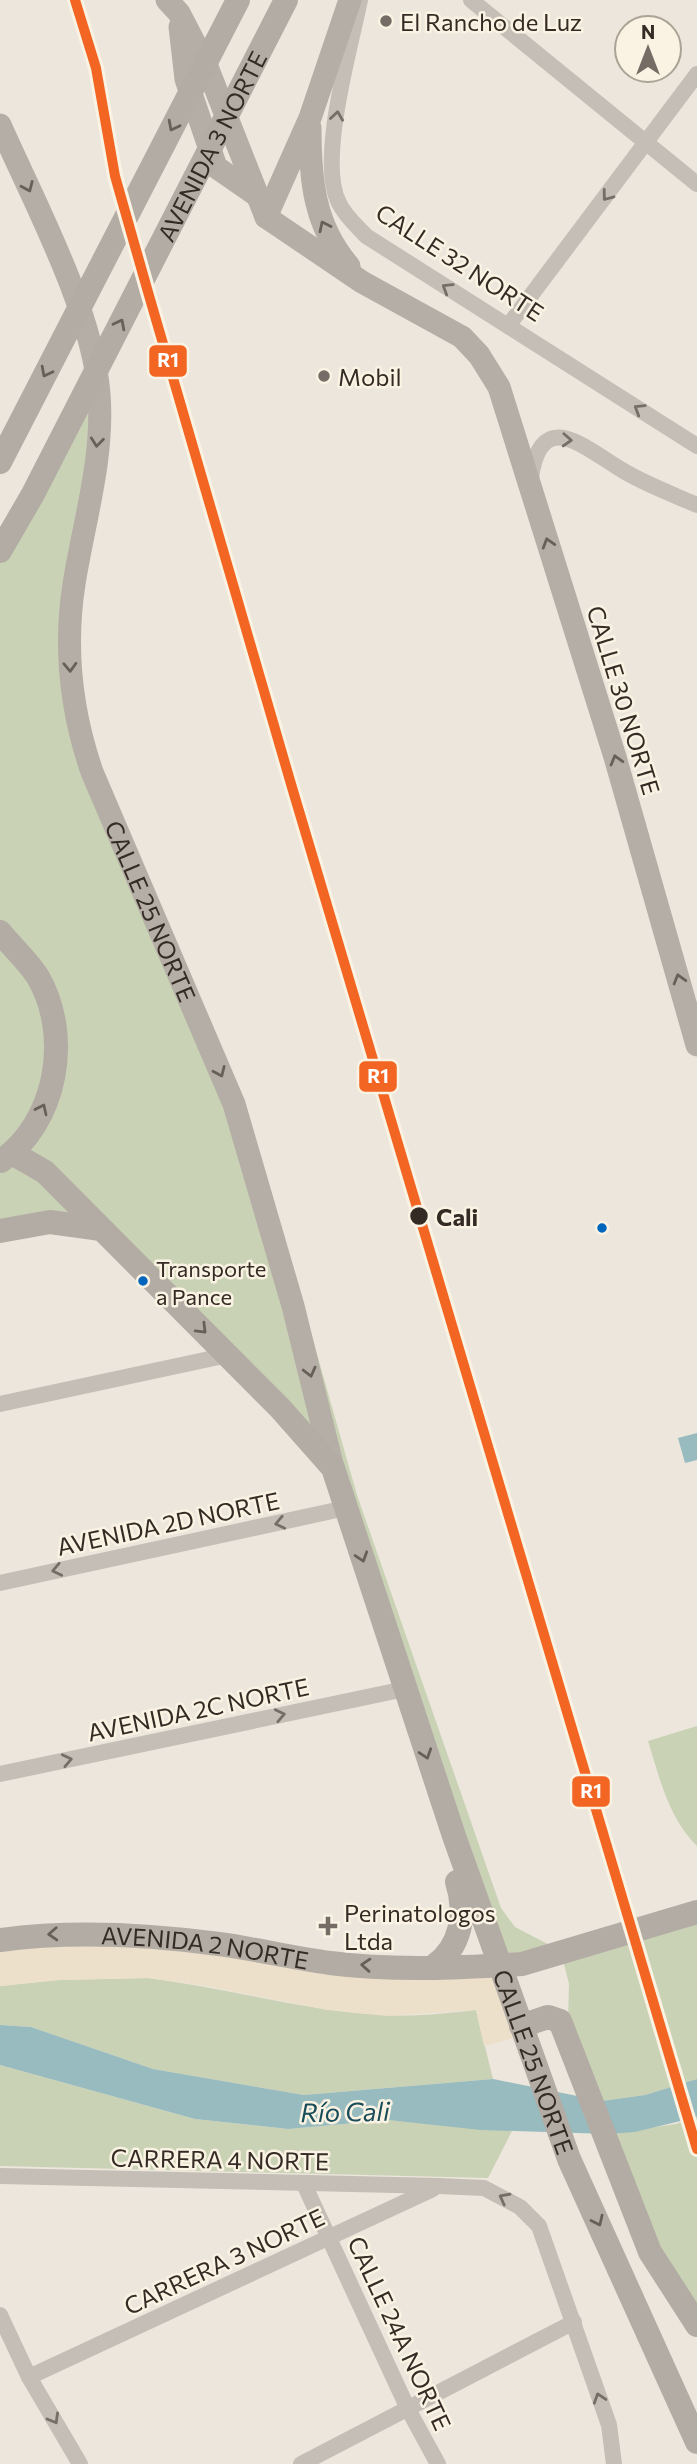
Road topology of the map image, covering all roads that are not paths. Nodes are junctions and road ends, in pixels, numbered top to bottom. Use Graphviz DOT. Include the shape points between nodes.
graph roads {
  1 [pos="237,0"];
  2 [pos="286,0"];
  3 [pos="351,0"];
  4 [pos="360,0"];
  5 [pos="471,0"];
  6 [pos="173,6"];
  7 [pos="697,74"];
  8 [pos="310,118"];
  9 [pos="0,125"];
  10 [pos="648,142"];
  11 [pos="697,184"];
  12 [pos="266,217"];
  13 [pos="362,282"];
  14 [pos="508,326"];
  15 [pos="697,446"];
  16 [pos="0,462"];
  17 [pos="530,484"];
  18 [pos="697,505"];
  19 [pos="0,551"];
  20 [pos="0,932"];
  21 [pos="697,1045"];
  22 [pos="6,1157"];
  23 [pos="101,1229"];
  24 [pos="0,1231"];
  25 [pos="228,1355"];
  26 [pos="0,1404"];
  27 [pos="333,1468"];
  28 [pos="346,1508"];
  29 [pos="0,1583"];
  30 [pos="405,1689"];
  31 [pos="0,1774"];
  32 [pos="454,1836"];
  33 [pos="697,1912"];
  34 [pos="0,1940"];
  35 [pos="499,1965"];
  36 [pos="434,1966"];
  37 [pos="523,2031"];
  38 [pos="0,2176"];
  39 [pos="304,2184"];
  40 [pos="439,2186"];
  41 [pos="330,2238"];
  42 [pos="0,2315"];
  43 [pos="574,2322"];
  44 [pos="697,2325"];
  45 [pos="29,2377"];
  46 [pos="408,2409"];
  47 [pos="697,2442"];
  48 [pos="79,2464"];
  49 [pos="301,2464"];
  50 [pos="438,2464"];
  51 [pos="614,2464"];
  1 -- 16 [label="main road, AVENIDA 3 NORTE, one-way"];
  19 -- 2 [label="main road, AVENIDA 3 NORTE, one-way"];
  3 -- 8 [label="main road"];
  14 -- 4 [label="street, CALLE 32 NORTE, one-way" via="366,236 338,202 333,146"];
  5 -- 10 [label="street"];
  6 -- 12 [label="main road" via="207,67"];
  7 -- 10 [label="street"];
  8 -- 12 [label="main road"];
  13 -- 8 [label="main road, one-way" via="336,251 318,214 310,175"];
  9 -- 27 [label="main road, CALLE 25 NORTE, one-way" via="69,280 99,394 93,486 69,630 79,735 234,1104 293,1306"];
  10 -- 11 [label="street"];
  10 -- 14 [label="street, one-way"];
  12 -- 13 [label="main road"];
  13 -- 17 [label="main road, CALLE 30 NORTE" via="461,337 492,374"];
  15 -- 14 [label="street, CALLE 32 NORTE, one-way"];
  17 -- 18 [label="street, one-way" via="537,450 566,438"];
  21 -- 17 [label="main road, CALLE 30 NORTE, one-way" via="615,757"];
  22 -- 20 [label="main road, one-way" via="38,1118 51,1088 57,1056 54,1019 38,978"];
  22 -- 23 [label="main road, CALLE 25 NORTE" via="45,1172"];
  23 -- 24 [label="main road" via="50,1222"];
  23 -- 25 [label="main road, CALLE 25 NORTE, one-way"];
  25 -- 26 [label="street"];
  25 -- 27 [label="main road, CALLE 25 NORTE"];
  27 -- 28 [label="main road, CALLE 25 NORTE"];
  28 -- 29 [label="street, AVENIDA 2D NORTE, one-way"];
  28 -- 30 [label="main road, CALLE 25 NORTE, one-way"];
  31 -- 30 [label="street, AVENIDA 2C NORTE, one-way"];
  30 -- 32 [label="main road, CALLE 25 NORTE, one-way"];
  32 -- 35 [label="main road, CALLE 25 NORTE"];
  32 -- 36 [label="main road" via="460,1926 449,1956"];
  33 -- 35 [label="main road, AVENIDA 2 NORTE" via="522,1964"];
  36 -- 34 [label="main road, AVENIDA 2 NORTE, one-way" via="331,1963 219,1944 95,1933"];
  35 -- 36 [label="main road, AVENIDA 2 NORTE"];
  35 -- 37 [label="main road, CALLE 25 NORTE"];
  37 -- 44 [label="main road" via="548,2017 560,2021 650,2252"];
  37 -- 47 [label="main road, CALLE 25 NORTE, one-way" via="569,2159"];
  38 -- 39 [label="street, CARRERA 4 NORTE"];
  39 -- 40 [label="street, CARRERA 4 NORTE"];
  39 -- 41 [label="street, CALLE 24A NORTE"];
  40 -- 41 [label="street, CARRERA 3 NORTE"];
  43 -- 40 [label="street, one-way" via="539,2226 520,2207 484,2189"];
  41 -- 45 [label="street, CARRERA 3 NORTE"];
  41 -- 46 [label="street, CALLE 24A NORTE"];
  42 -- 45 [label="street"];
  43 -- 46 [label="street"];
  51 -- 43 [label="street, one-way" via="608,2425"];
  45 -- 48 [label="street, one-way"];
  46 -- 49 [label="street"];
  46 -- 50 [label="street, CALLE 24A NORTE"];
}
